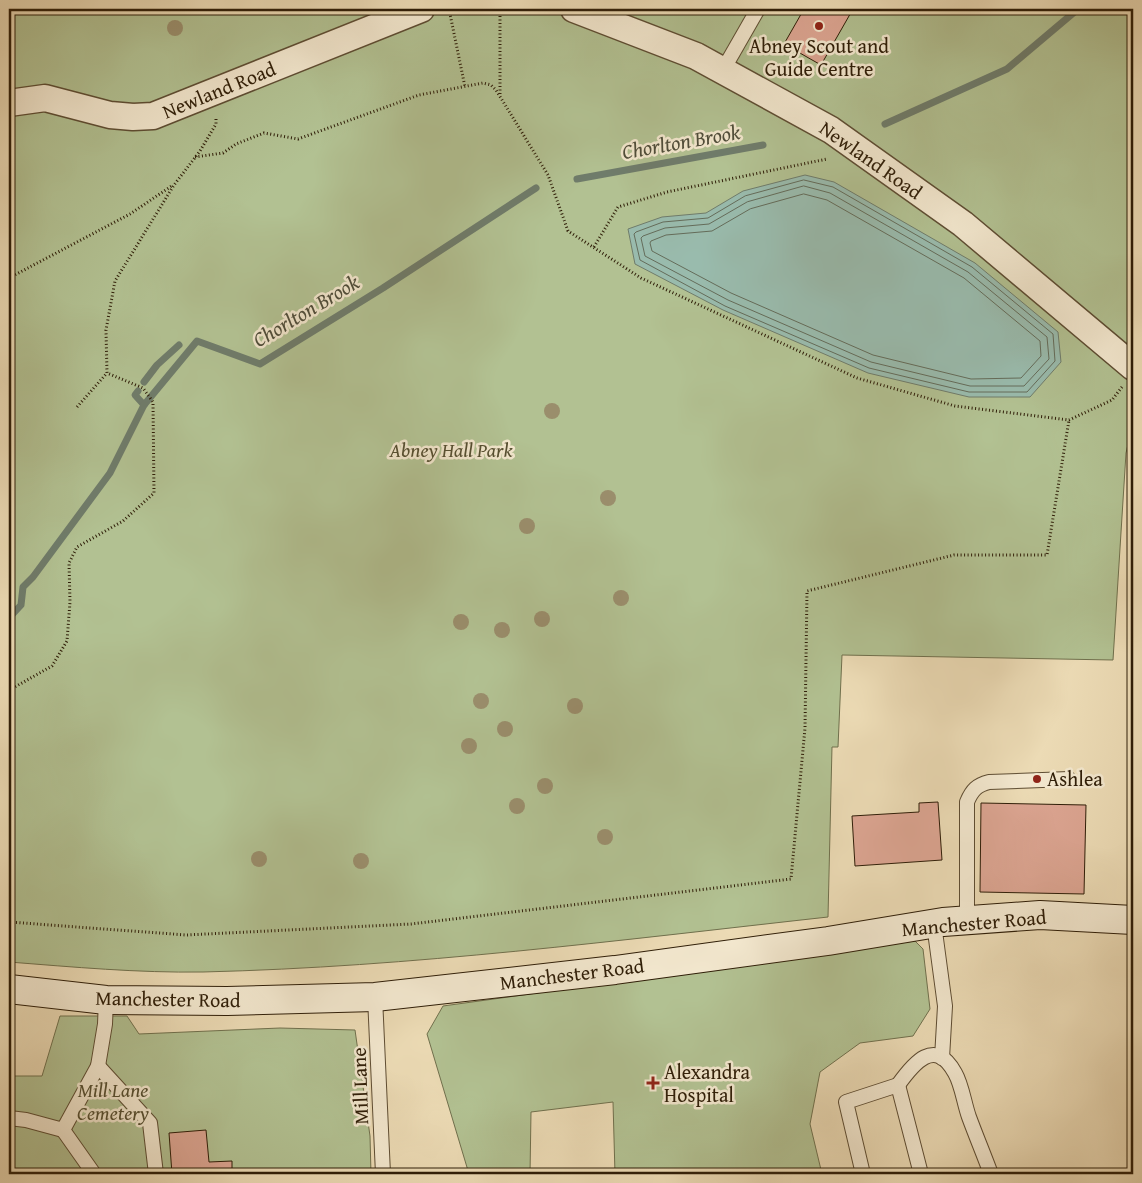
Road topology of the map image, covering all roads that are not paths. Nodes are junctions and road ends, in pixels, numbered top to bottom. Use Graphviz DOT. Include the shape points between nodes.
graph roads {
  1 [pos="422,9"];
  2 [pos="574,9"];
  3 [pos="758,9"];
  4 [pos="723,70"];
  5 [pos="9,103"];
  6 [pos="1128,377"];
  7 [pos="1069,779"];
  8 [pos="1133,920"];
  9 [pos="967,921"];
  10 [pos="934,924"];
  11 [pos="9,989"];
  12 [pos="376,997"];
  13 [pos="106,1000"];
  14 [pos="942,1058"];
  15 [pos="98,1066"];
  16 [pos="898,1085"];
  17 [pos="9,1118"];
  18 [pos="64,1130"];
  19 [pos="94,1174"];
  20 [pos="156,1174"];
  21 [pos="383,1174"];
  22 [pos="863,1174"];
  23 [pos="921,1174"];
  24 [pos="991,1174"];
  1 -- 5 [label="street, Newland Road" via="153,116 110,115 45,98"];
  2 -- 4 [label="street, Newland Road" via="655,39"];
  3 -- 4 [label="lane"];
  4 -- 6 [label="street, Newland Road" via="831,130 955,218"];
  7 -- 9 [label="lane" via="990,782 980,784 972,792 968,802"];
  8 -- 9 [label="main road, Manchester Road" via="1040,915"];
  9 -- 10 [label="main road, Manchester Road"];
  10 -- 12 [label="main road, Manchester Road" via="635,967"];
  10 -- 14 [label="lane" via="945,1006"];
  11 -- 13 [label="main road, Manchester Road"];
  12 -- 13 [label="main road, Manchester Road"];
  12 -- 21 [label="lane, Mill Lane"];
  13 -- 15 [label="lane"];
  14 -- 16 [label="lane" via="926,1056 918,1060"];
  14 -- 24 [label="lane" via="956,1073 968,1116"];
  15 -- 18 [label="lane"];
  15 -- 20 [label="lane" via="150,1124"];
  16 -- 22 [label="lane" via="846,1102"];
  16 -- 23 [label="lane"];
  17 -- 18 [label="lane"];
  18 -- 19 [label="lane"];
}
